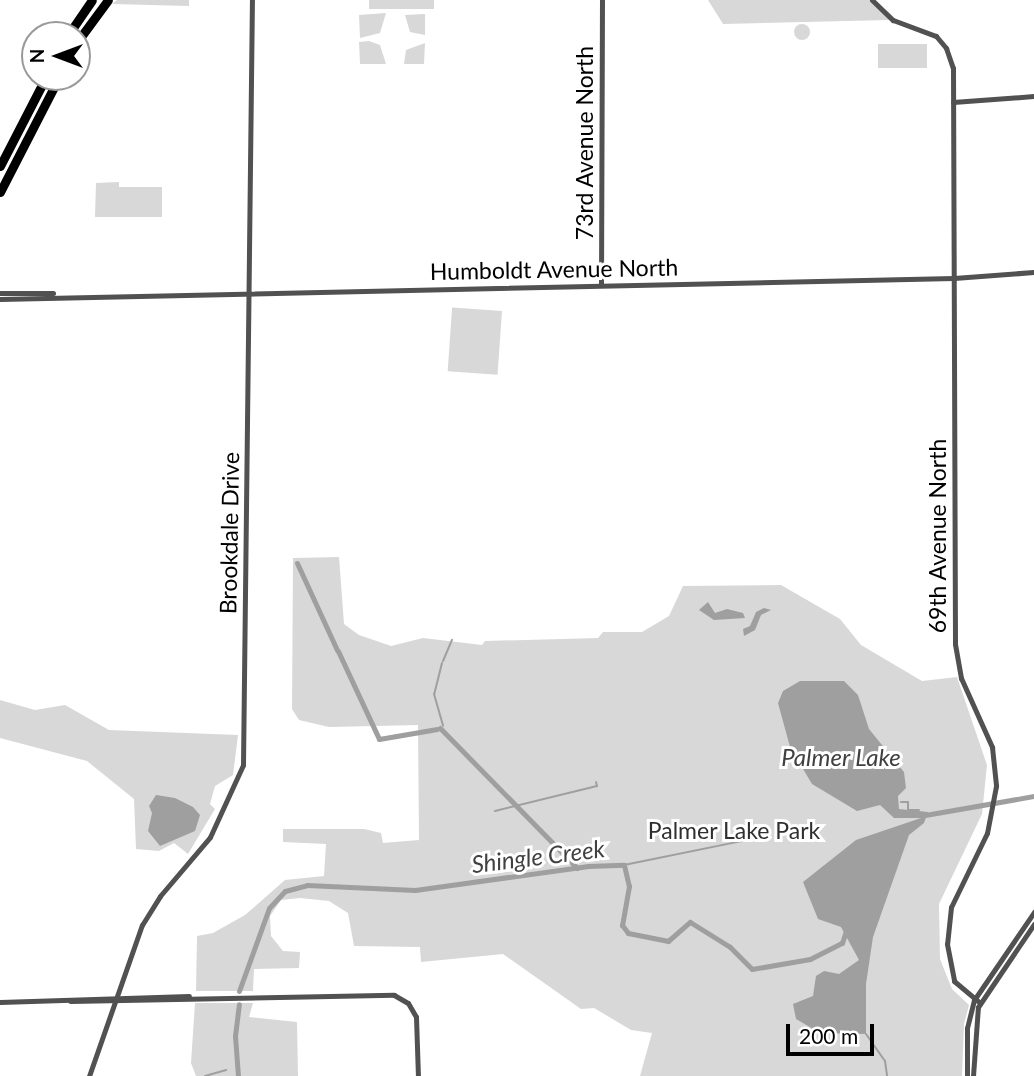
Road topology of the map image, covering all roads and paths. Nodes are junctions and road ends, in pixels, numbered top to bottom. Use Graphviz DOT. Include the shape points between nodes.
graph roads {
  1 [pos="92,0"];
  2 [pos="108,0"];
  3 [pos="250,0"];
  4 [pos="602,0"];
  5 [pos="872,0"];
  6 [pos="78,21"];
  7 [pos="91,23"];
  8 [pos="39,91"];
  9 [pos="52,91"];
  10 [pos="1034,96"];
  11 [pos="953,102"];
  12 [pos="0,166"];
  13 [pos="0,192"];
  14 [pos="1034,272"];
  15 [pos="954,278"];
  16 [pos="601,285"];
  17 [pos="250,292"];
  18 [pos="0,293"];
  19 [pos="74,294"];
  20 [pos="0,299"];
  21 [pos="1034,912"];
  22 [pos="1034,924"];
  23 [pos="113,1000"];
  24 [pos="0,1002"];
  25 [pos="977,1002"];
  26 [pos="89,1076"];
  27 [pos="418,1076"];
  28 [pos="967,1076"];
  29 [pos="973,1076"];
  1 -- 6 [label="highway"];
  2 -- 7 [label="highway"];
  3 -- 17 [label="street, Brookdale Drive"];
  4 -- 16 [label="street, 73rd Avenue North"];
  5 -- 11 [label="street, 69th Avenue North" via="887,17 924,29 941,41 952,62"];
  8 -- 12 [label="highway"];
  9 -- 13 [label="highway"];
  10 -- 11 [label="street"];
  11 -- 15 [label="street, 69th Avenue North"];
  14 -- 15 [label="street, Humboldt Avenue North"];
  15 -- 16 [label="street, Humboldt Avenue North"];
  15 -- 25 [label="street, 69th Avenue North" via="956,655 992,747 996,796 948,921 952,975"];
  16 -- 17 [label="street, Humboldt Avenue North"];
  17 -- 19 [label="street, Humboldt Avenue North"];
  17 -- 23 [label="street, Brookdale Drive" via="243,765 210,838 148,915"];
  18 -- 19 [label="street, Humboldt Avenue North"];
  19 -- 20 [label="street, Humboldt Avenue North"];
  21 -- 25 [label="street"];
  22 -- 25 [label="street"];
  23 -- 24 [label="street"];
  23 -- 26 [label="street, Brookdale Drive"];
  23 -- 27 [label="street" via="397,996 416,1017"];
  25 -- 28 [label="street" via="967,1028"];
  25 -- 29 [label="street"];
}
